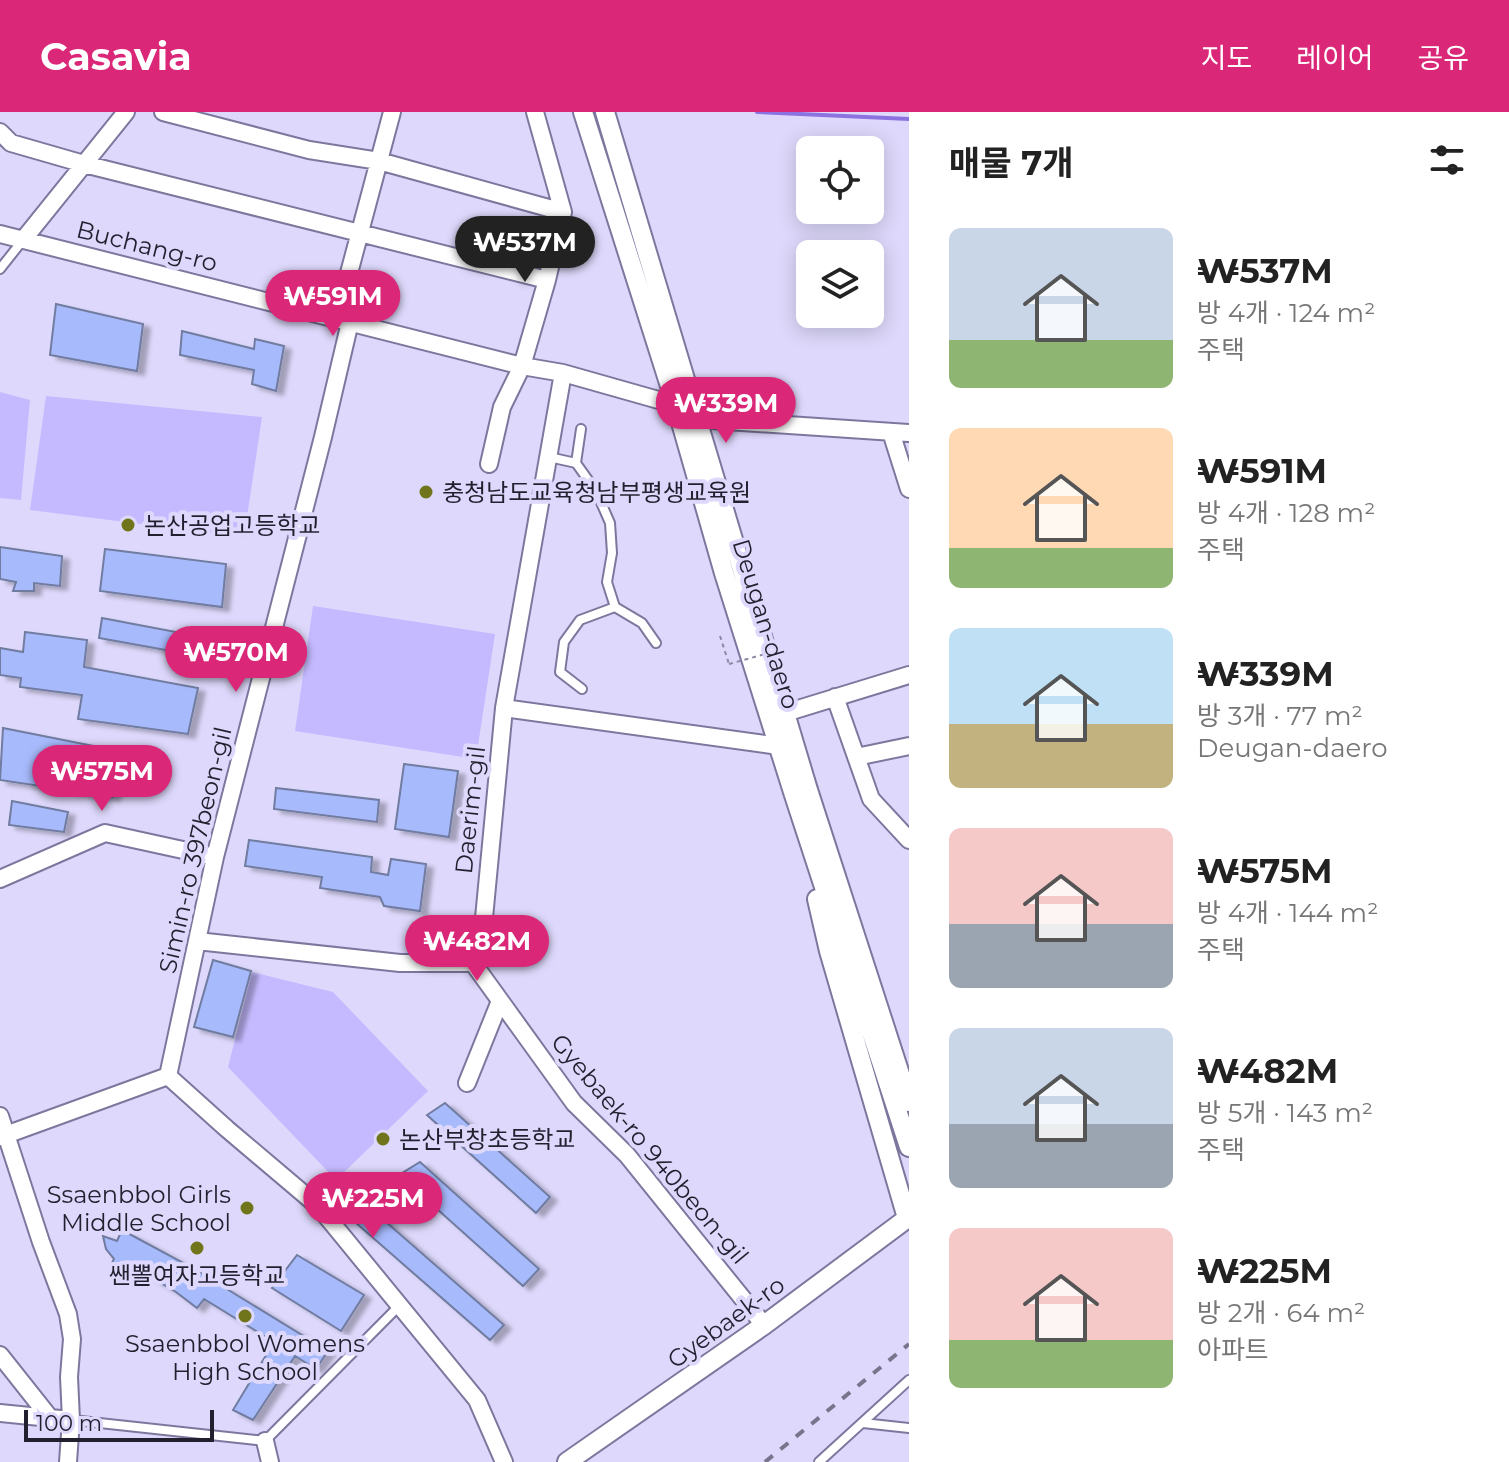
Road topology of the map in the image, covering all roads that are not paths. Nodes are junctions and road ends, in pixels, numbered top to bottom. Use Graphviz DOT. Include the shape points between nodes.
graph roads {
  1 [pos="126,112"];
  2 [pos="163,112"];
  3 [pos="392,112"];
  4 [pos="535,112"];
  5 [pos="583,112"];
  6 [pos="605,112"];
  7 [pos="0,132"];
  8 [pos="379,161"];
  9 [pos="84,164"];
  10 [pos="563,212"];
  11 [pos="360,233"];
  12 [pos="0,234"];
  13 [pos="23,240"];
  14 [pos="0,269"];
  15 [pos="547,280"];
  16 [pos="343,320"];
  17 [pos="522,366"];
  18 [pos="563,373"];
  19 [pos="676,405"];
  20 [pos="696,419"];
  21 [pos="581,429"];
  22 [pos="891,432"];
  23 [pos="909,433"];
  24 [pos="548,457"];
  25 [pos="576,463"];
  26 [pos="489,464"];
  27 [pos="909,489"];
  28 [pos="615,607"];
  29 [pos="656,643"];
  30 [pos="909,675"];
  31 [pos="582,689"];
  32 [pos="835,697"];
  33 [pos="504,708"];
  34 [pos="785,713"];
  35 [pos="779,746"];
  36 [pos="909,746"];
  37 [pos="856,757"];
  38 [pos="801,793"];
  39 [pos="909,840"];
  40 [pos="215,857"];
  41 [pos="0,879"];
  42 [pos="197,941"];
  43 [pos="473,963"];
  44 [pos="500,1001"];
  45 [pos="168,1076"];
  46 [pos="909,1076"];
  47 [pos="467,1083"];
  48 [pos="909,1102"];
  49 [pos="0,1116"];
  50 [pos="3,1136"];
  51 [pos="909,1146"];
  52 [pos="908,1218"];
  53 [pos="400,1305"];
  54 [pos="764,1325"];
  55 [pos="0,1355"];
  56 [pos="909,1380"];
  57 [pos="0,1413"];
  58 [pos="50,1418"];
  59 [pos="71,1420"];
  60 [pos="863,1423"];
  61 [pos="909,1428"];
  62 [pos="265,1441"];
  63 [pos="68,1462"];
  64 [pos="270,1462"];
  65 [pos="504,1462"];
  66 [pos="567,1462"];
  67 [pos="819,1462"];
  1 -- 9 [label="street"];
  2 -- 8 [label="street" via="309,150"];
  3 -- 8 [label="street, Simin-ro 397beon-gil"];
  4 -- 10 [label="street"];
  5 -- 19 [label="street, Deugan-daero"];
  6 -- 20 [label="street, Deugan-daero"];
  7 -- 9 [label="street" via="11,143"];
  8 -- 10 [label="street"];
  8 -- 11 [label="street, Simin-ro 397beon-gil"];
  9 -- 11 [label="street"];
  9 -- 13 [label="street"];
  10 -- 15 [label="street"];
  11 -- 15 [label="street"];
  11 -- 16 [label="street, Simin-ro 397beon-gil"];
  12 -- 13 [label="street, Buchang-ro"];
  13 -- 14 [label="lane"];
  13 -- 16 [label="street, Buchang-ro"];
  15 -- 17 [label="street"];
  16 -- 17 [label="street, Buchang-ro"];
  16 -- 40 [label="street, Simin-ro 397beon-gil" via="323,437"];
  17 -- 18 [label="street, Buchang-ro"];
  17 -- 26 [label="street" via="502,407"];
  18 -- 19 [label="street, Buchang-ro"];
  18 -- 24 [label="street"];
  19 -- 20 [label="street, Buchang-ro"];
  19 -- 35 [label="street, Deugan-daero"];
  20 -- 22 [label="street"];
  20 -- 34 [label="street, Deugan-daero"];
  21 -- 25 [label="lane"];
  22 -- 23 [label="street"];
  22 -- 27 [label="street"];
  24 -- 25 [label="lane"];
  24 -- 33 [label="street"];
  25 -- 28 [label="lane" via="610,523 607,582"];
  28 -- 29 [label="lane" via="642,623"];
  28 -- 31 [label="lane" via="580,620 564,642 560,672"];
  30 -- 32 [label="street"];
  32 -- 34 [label="street"];
  32 -- 37 [label="street"];
  33 -- 35 [label="street"];
  33 -- 43 [label="street, Daerim-gil" via="482,939"];
  34 -- 38 [label="street, Deugan-daero"];
  35 -- 38 [label="street, Deugan-daero"];
  36 -- 37 [label="street"];
  37 -- 39 [label="street" via="871,799"];
  38 -- 46 [label="street" via="864,934"];
  38 -- 48 [label="street, Deugan-daero"];
  38 -- 51 [label="street, Deugan-daero"];
  38 -- 52 [label="street" via="829,951"];
  40 -- 41 [label="street" via="105,833"];
  40 -- 42 [label="street, Simin-ro 397beon-gil"];
  42 -- 43 [label="street" via="400,963"];
  42 -- 45 [label="street, Simin-ro 397beon-gil"];
  43 -- 44 [label="street, Gyebaek-ro 940beon-gil"];
  44 -- 47 [label="street"];
  44 -- 54 [label="street, Gyebaek-ro 940beon-gil" via="574,1103 627,1155"];
  45 -- 50 [label="street"];
  45 -- 53 [label="street" via="318,1206"];
  49 -- 50 [label="street"];
  50 -- 59 [label="street" via="68,1314"];
  52 -- 54 [label="street, Gyebaek-ro"];
  53 -- 62 [label="lane"];
  53 -- 65 [label="street" via="477,1400"];
  54 -- 66 [label="street, Gyebaek-ro"];
  55 -- 58 [label="street"];
  56 -- 60 [label="lane"];
  57 -- 58 [label="street"];
  58 -- 59 [label="street"];
  59 -- 62 [label="lane"];
  59 -- 63 [label="street"];
  60 -- 61 [label="lane"];
  60 -- 67 [label="lane"];
  62 -- 64 [label="street"];
}
